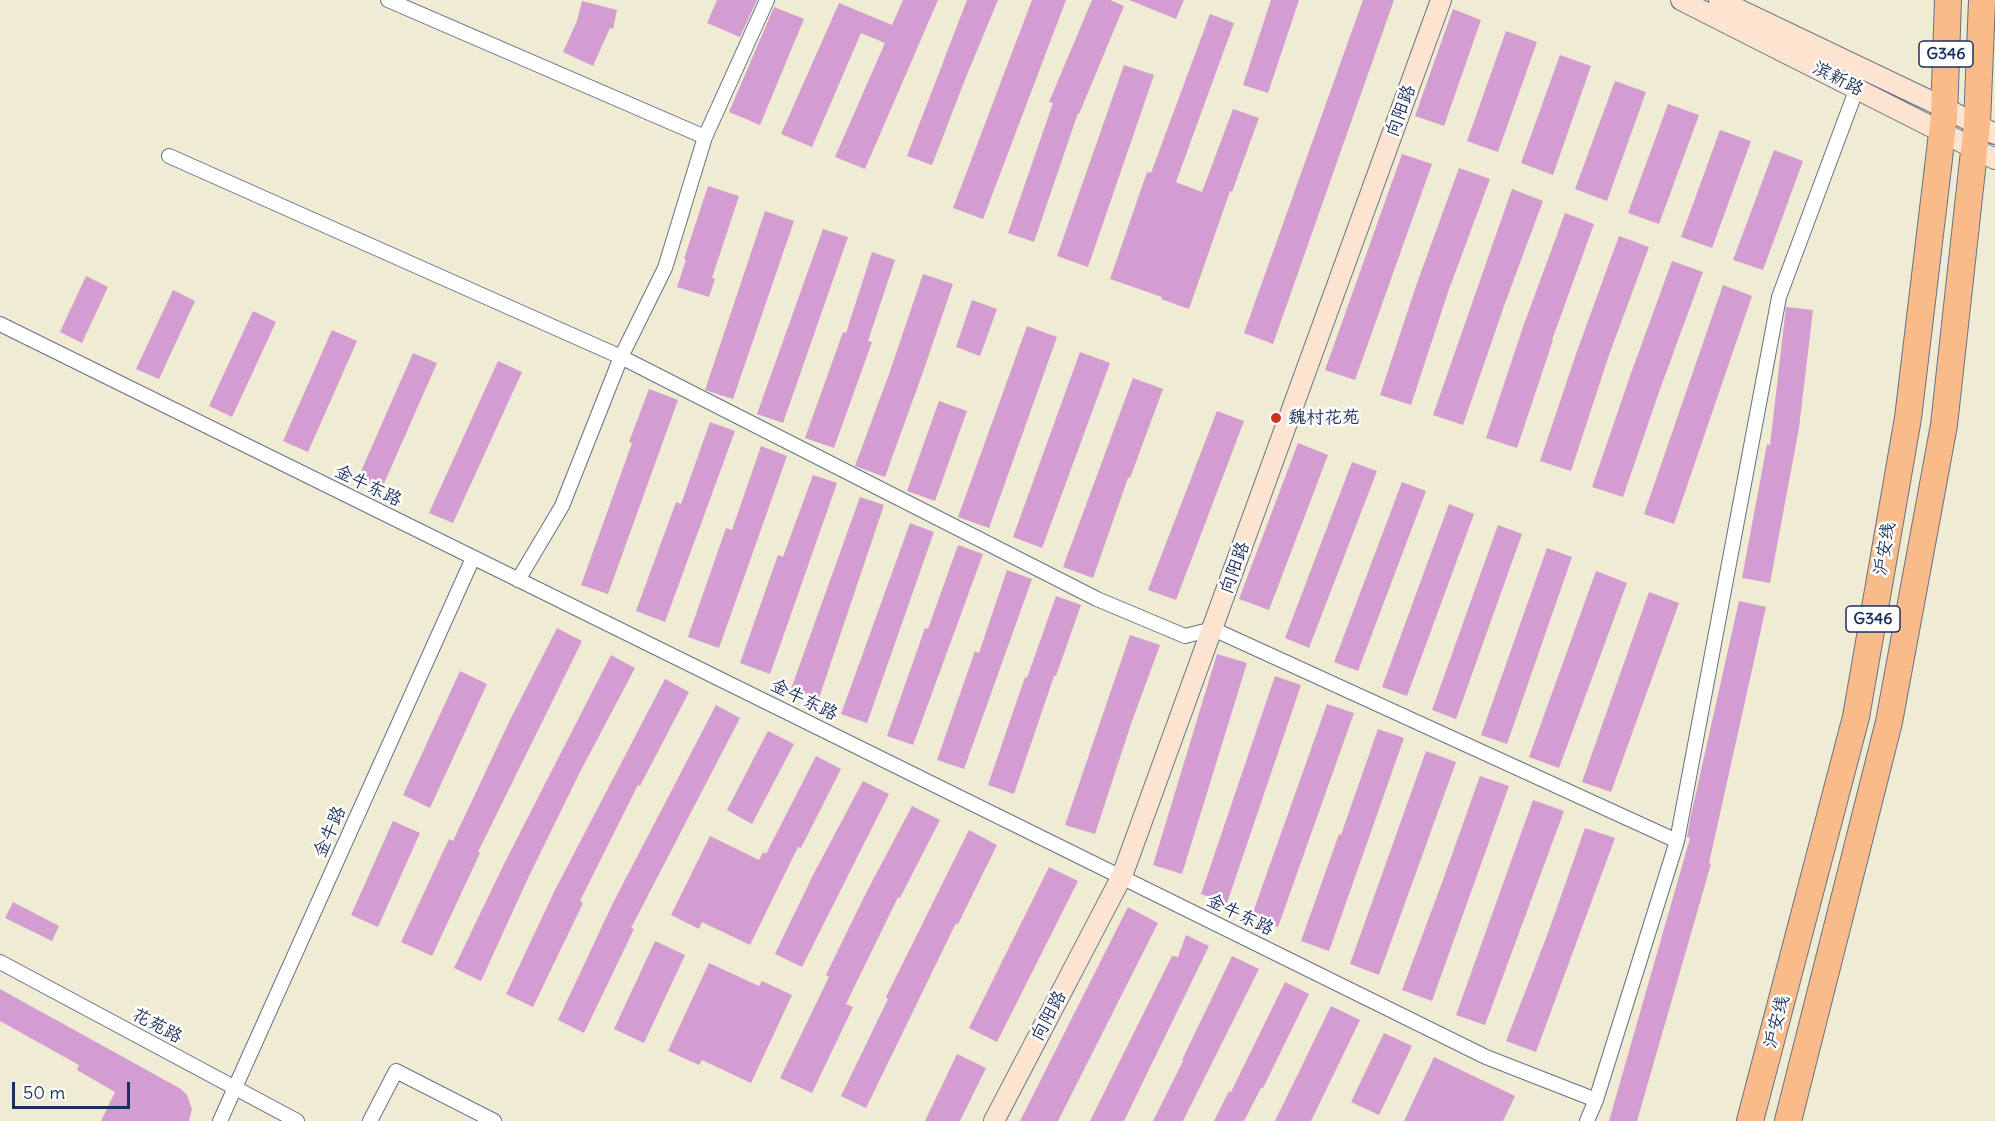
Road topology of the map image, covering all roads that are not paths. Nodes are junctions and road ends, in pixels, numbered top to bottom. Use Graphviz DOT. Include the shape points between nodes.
graph roads {
  1 [pos="388,0"];
  2 [pos="767,0"];
  3 [pos="1441,0"];
  4 [pos="1681,0"];
  5 [pos="1719,0"];
  6 [pos="1948,0"];
  7 [pos="1982,0"];
  8 [pos="1857,88"];
  9 [pos="1944,120"];
  10 [pos="705,138"];
  11 [pos="1985,141"];
  12 [pos="169,156"];
  13 [pos="0,324"];
  14 [pos="621,357"];
  15 [pos="473,558"];
  16 [pos="518,580"];
  17 [pos="1213,629"];
  18 [pos="1677,841"];
  19 [pos="1122,876"];
  20 [pos="0,962"];
  21 [pos="234,1088"];
  22 [pos="1596,1100"];
  23 [pos="220,1121"];
  24 [pos="297,1121"];
  25 [pos="370,1121"];
  26 [pos="494,1121"];
  27 [pos="994,1121"];
  28 [pos="1587,1121"];
  29 [pos="1750,1121"];
  30 [pos="1788,1121"];
  1 -- 10 [label="street"];
  2 -- 10 [label="street"];
  3 -- 17 [label="street, 向阳路"];
  4 -- 8 [label="street, 滨新路"];
  5 -- 9 [label="street, 滨新路"];
  6 -- 9 [label="highway, 沪安线 / G346"];
  7 -- 11 [label="highway, 沪安线 / G346"];
  8 -- 9 [label="street, 滨新路"];
  8 -- 18 [label="street" via="1779,297"];
  9 -- 11 [label="street, 滨新路"];
  9 -- 29 [label="highway, 沪安线 / G346" via="1908,418 1856,717"];
  10 -- 14 [label="street" via="665,268"];
  11 -- 30 [label="highway, 沪安线 / G346" via="1944,425 1891,711"];
  12 -- 14 [label="street"];
  13 -- 15 [label="street, 金牛东路"];
  14 -- 16 [label="street" via="562,507"];
  14 -- 17 [label="street" via="1097,599 1185,636"];
  15 -- 16 [label="street, 金牛东路"];
  15 -- 21 [label="street, 金牛路"];
  16 -- 19 [label="street, 金牛东路"];
  17 -- 18 [label="street"];
  17 -- 19 [label="street, 向阳路"];
  18 -- 22 [label="street"];
  19 -- 22 [label="street, 金牛东路" via="1486,1057"];
  19 -- 27 [label="street, 向阳路"];
  20 -- 21 [label="street, 花苑路"];
  21 -- 23 [label="street, 金牛路"];
  21 -- 24 [label="street, 花苑路"];
  22 -- 28 [label="street"];
  25 -- 26 [label="street" via="396,1071"];
}
